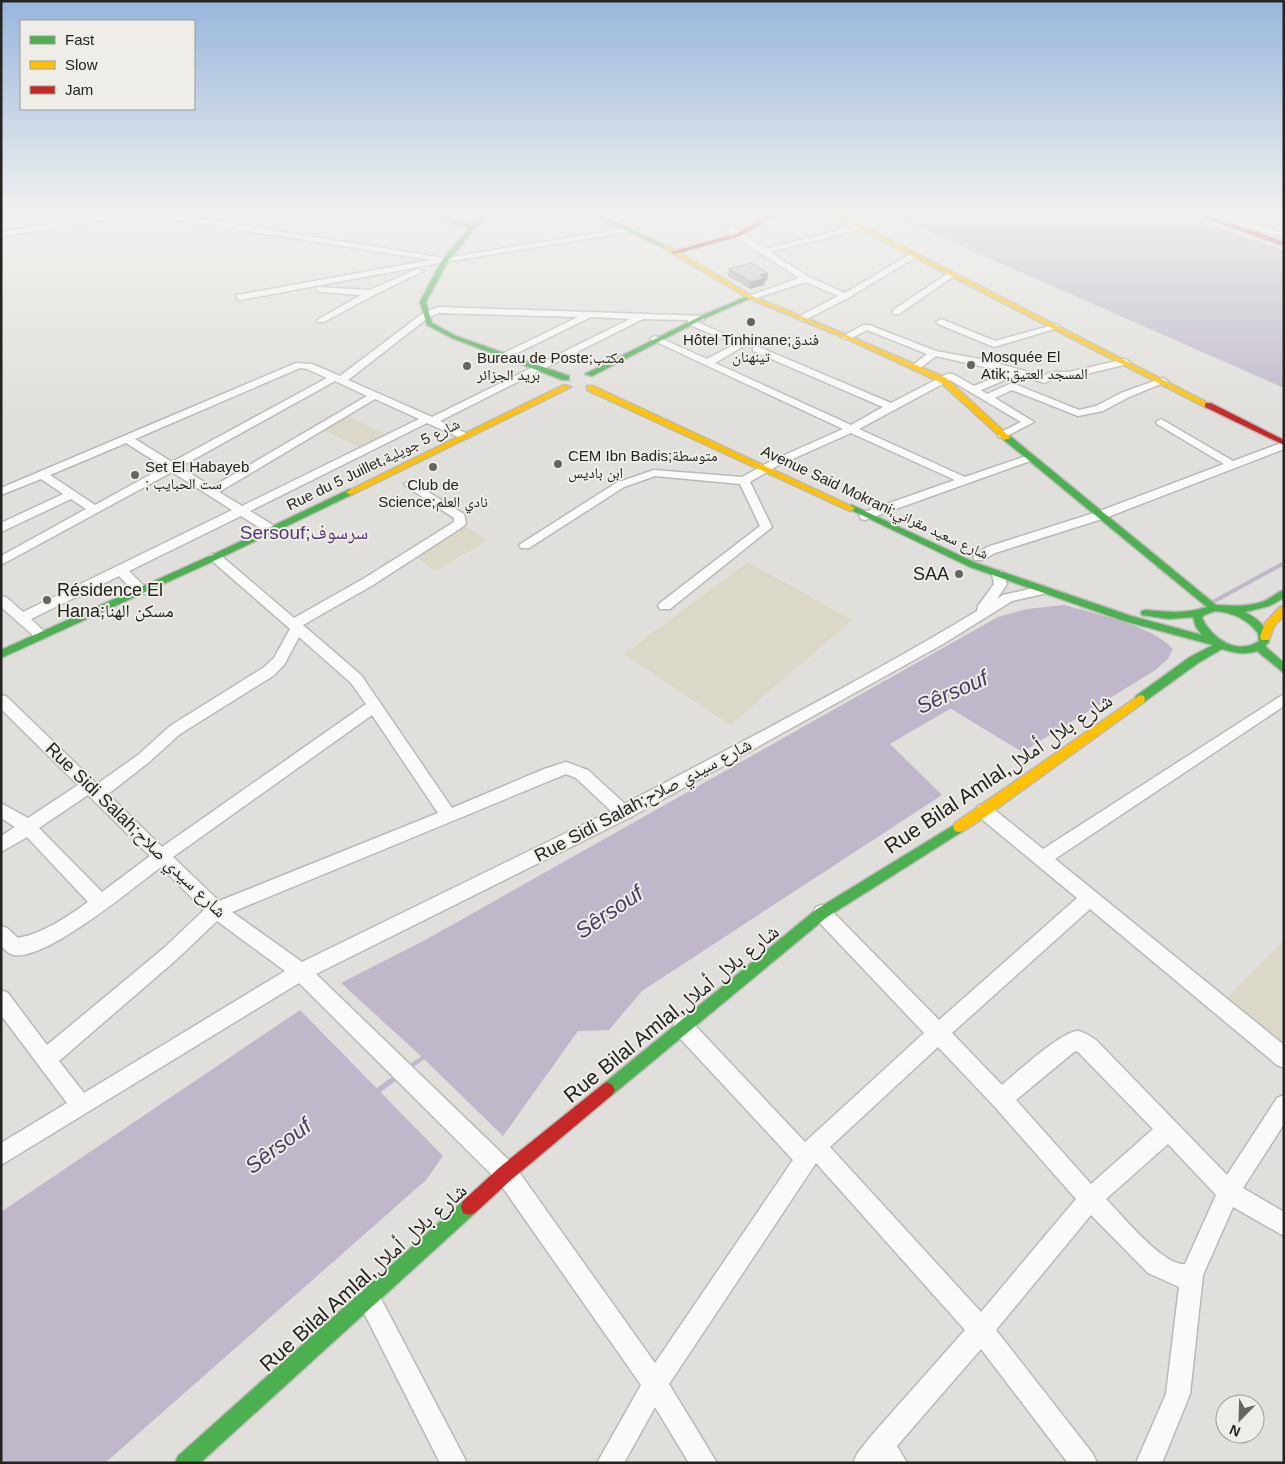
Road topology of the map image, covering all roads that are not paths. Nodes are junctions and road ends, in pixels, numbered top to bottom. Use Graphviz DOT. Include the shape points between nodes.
graph roads {
  1 [pos="333,280"];
  2 [pos="399,280"];
  3 [pos="434,280"];
  4 [pos="722,280"];
  5 [pos="802,280"];
  6 [pos="809,280"];
  7 [pos="872,280"];
  8 [pos="944,280"];
  9 [pos="965,280"];
  10 [pos="308,285"];
  11 [pos="371,293"];
  12 [pos="845,296"];
  13 [pos="240,297"];
  14 [pos="750,297"];
  15 [pos="896,312"];
  16 [pos="426,315"];
  17 [pos="589,315"];
  18 [pos="642,316"];
  19 [pos="803,318"];
  20 [pos="321,320"];
  21 [pos="696,320"];
  22 [pos="941,322"];
  23 [pos="1056,327"];
  24 [pos="847,337"];
  25 [pos="655,340"];
  26 [pos="756,350"];
  27 [pos="934,353"];
  28 [pos="506,356"];
  29 [pos="1125,362"];
  30 [pos="707,363"];
  31 [pos="916,367"];
  32 [pos="539,368"];
  33 [pos="1017,372"];
  34 [pos="339,379"];
  35 [pos="943,380"];
  36 [pos="592,381"];
  37 [pos="1163,381"];
  38 [pos="566,382"];
  39 [pos="974,388"];
  40 [pos="375,395"];
  41 [pos="988,397"];
  42 [pos="891,407"];
  43 [pos="430,420"];
  44 [pos="1162,422"];
  45 [pos="851,429"];
  46 [pos="1003,434"];
  47 [pos="464,436"];
  48 [pos="126,438"];
  49 [pos="1284,444"];
  50 [pos="1029,458"];
  51 [pos="1233,464"];
  52 [pos="770,465"];
  53 [pos="173,468"];
  54 [pos="42,474"];
  55 [pos="744,481"];
  56 [pos="964,481"];
  57 [pos="410,484"];
  58 [pos="1,492"];
  59 [pos="211,492"];
  60 [pos="72,494"];
  61 [pos="96,510"];
  62 [pos="241,510"];
  63 [pos="880,511"];
  64 [pos="1101,515"];
  65 [pos="865,516"];
  66 [pos="1,528"];
  67 [pos="272,530"];
  68 [pos="525,545"];
  69 [pos="215,557"];
  70 [pos="979,557"];
  71 [pos="1,561"];
  72 [pos="121,570"];
  73 [pos="998,574"];
  74 [pos="1043,590"];
  75 [pos="141,591"];
  76 [pos="1284,594"];
  77 [pos="1,600"];
  78 [pos="665,606"];
  79 [pos="1261,607"];
  80 [pos="1214,608"];
  81 [pos="1231,609"];
  82 [pos="1200,613"];
  83 [pos="1281,615"];
  84 [pos="978,616"];
  85 [pos="22,618"];
  86 [pos="295,626"];
  87 [pos="41,635"];
  88 [pos="1262,642"];
  89 [pos="1217,643"];
  90 [pos="1,654"];
  91 [pos="1284,669"];
  92 [pos="1284,699"];
  93 [pos="1,700"];
  94 [pos="374,706"];
  95 [pos="93,789"];
  96 [pos="1,810"];
  97 [pos="984,811"];
  98 [pos="623,813"];
  99 [pos="449,816"];
  100 [pos="28,827"];
  101 [pos="1,845"];
  102 [pos="161,857"];
  103 [pos="1042,859"];
  104 [pos="1090,898"];
  105 [pos="100,902"];
  106 [pos="216,910"];
  107 [pos="822,912"];
  108 [pos="1,934"];
  109 [pos="301,972"];
  110 [pos="1,999"];
  111 [pos="683,1027"];
  112 [pos="938,1032"];
  113 [pos="1284,1058"];
  114 [pos="46,1059"];
  115 [pos="1001,1099"];
  116 [pos="1284,1105"];
  117 [pos="81,1106"];
  118 [pos="1167,1131"];
  119 [pos="811,1152"];
  120 [pos="1,1155"];
  121 [pos="506,1172"];
  122 [pos="1228,1192"];
  123 [pos="1090,1199"];
  124 [pos="1284,1225"];
  125 [pos="1192,1275"];
  126 [pos="369,1299"];
  127 [pos="981,1330"];
  128 [pos="655,1384"];
  129 [pos="880,1457"];
  130 [pos="185,1463"];
  131 [pos="454,1463"];
  132 [pos="610,1463"];
  133 [pos="704,1463"];
  134 [pos="1084,1463"];
  135 [pos="1149,1463"];
  1 -- 10 [label="street"];
  2 -- 11 [label="street"];
  3 -- 16 [label="street" via="423,302"];
  4 -- 14 [label="street"];
  5 -- 14 [label="street"];
  6 -- 12 [label="street"];
  7 -- 12 [label="street"];
  8 -- 15 [label="street"];
  9 -- 23 [label="street"];
  10 -- 11 [label="street" via="308,288"];
  10 -- 13 [label="street"];
  11 -- 20 [label="street"];
  12 -- 19 [label="street"];
  14 -- 19 [label="street"];
  14 -- 21 [label="street"];
  16 -- 17 [label="street" via="439,310"];
  16 -- 28 [label="street" via="429,324 437,329"];
  16 -- 34 [label="street"];
  17 -- 18 [label="street"];
  17 -- 28 [label="street"];
  18 -- 21 [label="street"];
  18 -- 32 [label="street"];
  19 -- 24 [label="street"];
  21 -- 25 [label="street"];
  21 -- 30 [label="street" via="742,344"];
  22 -- 23 [label="street" via="994,344"];
  23 -- 29 [label="street"];
  24 -- 27 [label="street" via="866,327"];
  24 -- 31 [label="street"];
  25 -- 30 [label="street"];
  25 -- 36 [label="street"];
  26 -- 42 [label="street"];
  27 -- 31 [label="street"];
  27 -- 33 [label="street"];
  28 -- 32 [label="street"];
  29 -- 33 [label="street" via="1052,375 1045,380"];
  29 -- 37 [label="street"];
  30 -- 45 [label="street"];
  31 -- 35 [label="street"];
  32 -- 38 [label="street"];
  32 -- 43 [label="street"];
  33 -- 39 [label="street"];
  34 -- 40 [label="street"];
  34 -- 48 [label="street" via="299,365"];
  34 -- 53 [label="street"];
  35 -- 39 [label="street" via="950,376"];
  35 -- 42 [label="street"];
  35 -- 46 [label="street"];
  36 -- 38 [label="street, Rue du 5 Juillet,شارع 5 جويلية" via="574,374"];
  36 -- 38 [label="street" via="580,390"];
  36 -- 52 [label="street, Avenue Said Mokrani;شارع سعيد مقراني"];
  37 -- 41 [label="street" via="1099,409 1078,413 1012,386"];
  37 -- 49 [label="street"];
  38 -- 47 [label="street, Rue du 5 Juillet,شارع 5 جويلية"];
  39 -- 41 [label="street"];
  40 -- 43 [label="street"];
  40 -- 59 [label="street"];
  41 -- 46 [label="street" via="1029,422"];
  42 -- 45 [label="street"];
  43 -- 47 [label="street"];
  43 -- 62 [label="street"];
  44 -- 51 [label="street"];
  45 -- 52 [label="street"];
  45 -- 56 [label="street"];
  46 -- 50 [label="street"];
  47 -- 67 [label="street, Rue du 5 Juillet,شارع 5 جويلية"];
  48 -- 53 [label="street"];
  48 -- 54 [label="street"];
  49 -- 51 [label="street"];
  50 -- 56 [label="street"];
  50 -- 64 [label="street"];
  51 -- 64 [label="street"];
  52 -- 55 [label="street"];
  52 -- 63 [label="street, Avenue Said Mokrani;شارع سعيد مقراني"];
  52 -- 65 [label="street, Avenue Said Mokrani;شارع سعيد مقراني"];
  53 -- 59 [label="street"];
  53 -- 61 [label="street"];
  54 -- 58 [label="street"];
  54 -- 60 [label="street"];
  55 -- 68 [label="street" via="654,473 620,485"];
  55 -- 78 [label="street" via="766,527"];
  56 -- 63 [label="street"];
  57 -- 86 [label="street" via="460,517 460,523"];
  59 -- 62 [label="street"];
  60 -- 61 [label="street"];
  60 -- 66 [label="street"];
  61 -- 71 [label="street"];
  62 -- 67 [label="street"];
  62 -- 72 [label="street"];
  63 -- 65 [label="street"];
  63 -- 70 [label="street, Avenue Said Mokrani;شارع سعيد مقراني"];
  64 -- 70 [label="street" via="990,550"];
  64 -- 80 [label="street"];
  65 -- 73 [label="street, Avenue Said Mokrani;شارع سعيد مقراني"];
  67 -- 69 [label="street, Rue du 5 Juillet,شارع 5 جويلية"];
  69 -- 75 [label="street, Rue du 5 Juillet,شارع 5 جويلية"];
  69 -- 86 [label="street"];
  70 -- 82 [label="street, Avenue Said Mokrani;شارع سعيد مقراني" via="1140,612 1157,616"];
  72 -- 75 [label="street"];
  72 -- 85 [label="street"];
  73 -- 74 [label="street, Avenue Said Mokrani;شارع سعيد مقراني"];
  73 -- 84 [label="street, Rue Sidi Salah;شارع سيدي صلاح" via="1001,584"];
  74 -- 84 [label="street, Rue Sidi Salah;شارع سيدي صلاح" via="1008,598"];
  74 -- 89 [label="street, Avenue Said Mokrani;شارع سعيد مقراني" via="1136,621"];
  75 -- 87 [label="street, Rue du 5 Juillet,شارع 5 جويلية"];
  76 -- 79 [label="street"];
  77 -- 85 [label="street"];
  79 -- 81 [label="street"];
  79 -- 83 [label="street"];
  80 -- 81 [label="street"];
  80 -- 82 [label="street, Avenue Said Mokrani;شارع سعيد مقراني"];
  81 -- 88 [label="street" via="1258,624"];
  82 -- 89 [label="street" via="1197,618 1201,630"];
  83 -- 88 [label="street" via="1269,625"];
  84 -- 98 [label="street, Rue Sidi Salah;شارع سيدي صلاح" via="818,708"];
  85 -- 87 [label="street"];
  86 -- 94 [label="street" via="356,679"];
  86 -- 95 [label="street" via="279,661 268,672 175,730 143,758"];
  87 -- 90 [label="street, Rue du 5 Juillet,شارع 5 جويلية"];
  88 -- 89 [label="street, Avenue Said Mokrani;شارع سعيد مقراني" via="1242,650"];
  88 -- 91 [label="street"];
  89 -- 97 [label="street, Rue Bilal Amlal,شارع بلال أملال"];
  92 -- 103 [label="street"];
  93 -- 95 [label="street, Rue Sidi Salah;شارع سيدي صلاح"];
  94 -- 99 [label="street"];
  94 -- 102 [label="street"];
  95 -- 100 [label="street"];
  95 -- 102 [label="street, Rue Sidi Salah;شارع سيدي صلاح"];
  96 -- 100 [label="street"];
  97 -- 103 [label="street"];
  97 -- 107 [label="street, Rue Bilal Amlal,شارع بلال أملال"];
  98 -- 99 [label="street" via="582,774 566,768"];
  98 -- 109 [label="street, Rue Sidi Salah;شارع سيدي صلاح"];
  99 -- 106 [label="street"];
  100 -- 101 [label="street"];
  100 -- 105 [label="street"];
  102 -- 105 [label="street"];
  102 -- 106 [label="street, Rue Sidi Salah;شارع سيدي صلاح"];
  103 -- 104 [label="street"];
  104 -- 112 [label="street"];
  104 -- 113 [label="street"];
  105 -- 108 [label="street" via="36,943 15,947"];
  106 -- 109 [label="street, Rue Sidi Salah;شارع سيدي صلاح"];
  106 -- 114 [label="street" via="170,954"];
  107 -- 111 [label="street, Rue Bilal Amlal,شارع بلال أملال"];
  107 -- 112 [label="street"];
  109 -- 117 [label="street, Rue Sidi Salah;شارع سيدي صلاح"];
  109 -- 121 [label="street"];
  110 -- 114 [label="street"];
  111 -- 119 [label="street"];
  111 -- 121 [label="street, Rue Bilal Amlal,شارع بلال أملال"];
  112 -- 115 [label="street"];
  112 -- 119 [label="street"];
  114 -- 117 [label="street"];
  115 -- 118 [label="street" via="1069,1043 1079,1041"];
  115 -- 123 [label="street"];
  116 -- 122 [label="street"];
  117 -- 120 [label="street, Rue Sidi Salah;شارع سيدي صلاح"];
  118 -- 122 [label="street"];
  118 -- 123 [label="street"];
  119 -- 127 [label="street"];
  119 -- 128 [label="street"];
  121 -- 126 [label="street, Rue Bilal Amlal,شارع بلال أملال"];
  121 -- 128 [label="street"];
  122 -- 124 [label="street"];
  122 -- 125 [label="street"];
  123 -- 125 [label="street" via="1156,1265 1179,1276"];
  123 -- 127 [label="street"];
  125 -- 135 [label="street" via="1178,1394"];
  126 -- 130 [label="street, Rue Bilal Amlal,شارع بلال أملال"];
  126 -- 131 [label="street"];
  127 -- 129 [label="street"];
  127 -- 134 [label="street"];
  128 -- 132 [label="street"];
  128 -- 133 [label="street"];
}
